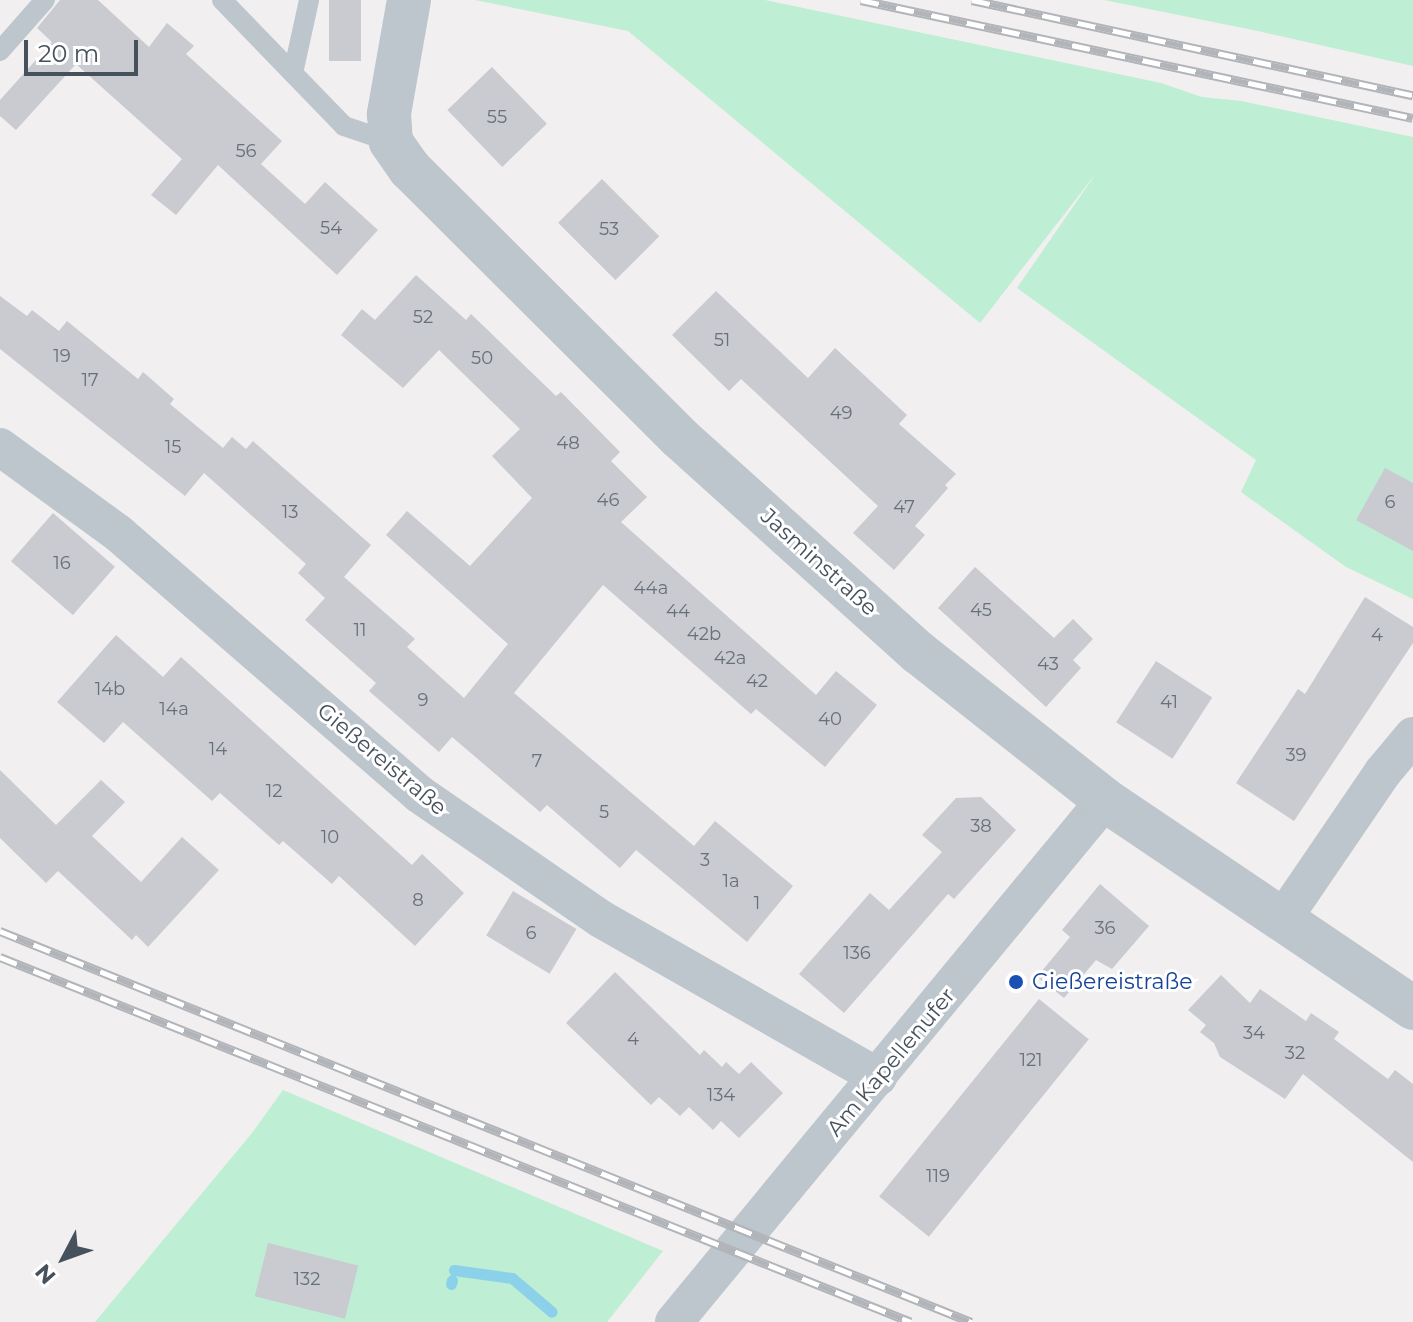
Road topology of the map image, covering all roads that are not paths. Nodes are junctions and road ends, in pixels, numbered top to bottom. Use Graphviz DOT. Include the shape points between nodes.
graph roads {
  1 [pos="45,0"];
  2 [pos="222,0"];
  3 [pos="309,0"];
  4 [pos="409,0"];
  5 [pos="0,51"];
  6 [pos="293,73"];
  7 [pos="391,142"];
  8 [pos="0,447"];
  9 [pos="1413,736"];
  10 [pos="1105,800"];
  11 [pos="1282,920"];
  12 [pos="1413,1008"];
  13 [pos="878,1077"];
  14 [pos="674,1322"];
  1 -- 5 [label="lane"];
  2 -- 6 [label="lane"];
  3 -- 6 [label="lane"];
  4 -- 7 [label="street" via="389,114"];
  6 -- 7 [label="lane" via="344,126"];
  7 -- 10 [label="street, Jasminstraße" via="410,169 680,438 919,653"];
  8 -- 13 [label="street, Gießereistraße" via="118,533 419,794 601,919"];
  9 -- 11 [label="street"];
  10 -- 11 [label="street, Jasminstraße"];
  10 -- 13 [label="street, Am Kapellenufer"];
  11 -- 12 [label="street, Jasminstraße"];
  13 -- 14 [label="street, Am Kapellenufer"];
}
